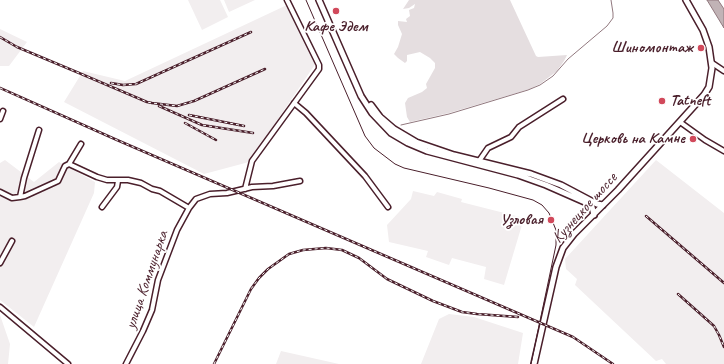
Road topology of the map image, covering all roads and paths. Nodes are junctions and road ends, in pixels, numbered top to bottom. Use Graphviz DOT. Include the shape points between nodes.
graph roads {
  1 [pos="287,0"];
  2 [pos="319,0"];
  3 [pos="322,0"];
  4 [pos="686,0"];
  5 [pos="712,63"];
  6 [pos="724,71"];
  7 [pos="563,99"];
  8 [pos="294,103"];
  9 [pos="3,110"];
  10 [pos="0,119"];
  11 [pos="680,122"];
  12 [pos="39,130"];
  13 [pos="81,144"];
  14 [pos="724,151"];
  15 [pos="479,161"];
  16 [pos="69,164"];
  17 [pos="118,181"];
  18 [pos="300,181"];
  19 [pos="245,189"];
  20 [pos="0,192"];
  21 [pos="22,196"];
  22 [pos="603,205"];
  23 [pos="102,207"];
  24 [pos="388,207"];
  25 [pos="189,208"];
  26 [pos="594,215"];
  27 [pos="12,241"];
  28 [pos="0,263"];
  29 [pos="0,306"];
  30 [pos="68,364"];
  31 [pos="126,364"];
  32 [pos="534,364"];
  1 -- 8 [label="street" via="319,65 316,74"];
  2 -- 26 [label="main road" via="361,96 372,112 392,132 408,143 427,151 546,185 587,203 592,207"];
  3 -- 15 [label="main road" via="359,85 380,117 398,133 429,148"];
  4 -- 5 [label="main road" via="707,38"];
  5 -- 6 [label="street"];
  5 -- 11 [label="main road, Кузнецкое шоссе" via="711,81 704,95"];
  7 -- 15 [label="street" via="519,127 511,137 488,148"];
  8 -- 19 [label="street" via="252,161"];
  8 -- 24 [label="street" via="365,176"];
  9 -- 10 [label="street"];
  11 -- 14 [label="street"];
  11 -- 22 [label="main road, Кузнецкое шоссе"];
  12 -- 21 [label="street" via="24,178"];
  13 -- 16 [label="street"];
  15 -- 22 [label="main road" via="531,174"];
  16 -- 17 [label="street" via="97,177"];
  16 -- 21 [label="street" via="65,166 58,181"];
  17 -- 23 [label="street" via="117,187"];
  17 -- 25 [label="street" via="141,183"];
  18 -- 19 [label="street"];
  19 -- 25 [label="street, улица Коммунарка" via="196,199"];
  20 -- 21 [label="street" via="12,198"];
  22 -- 26 [label="main road, Кузнецкое шоссе"];
  25 -- 31 [label="street, улица Коммунарка" via="176,230 158,280 152,310"];
  26 -- 32 [label="main road, Кузнецкое шоссе" via="571,238 560,254"];
  27 -- 28 [label="street"];
  29 -- 30 [label="street"];
}
